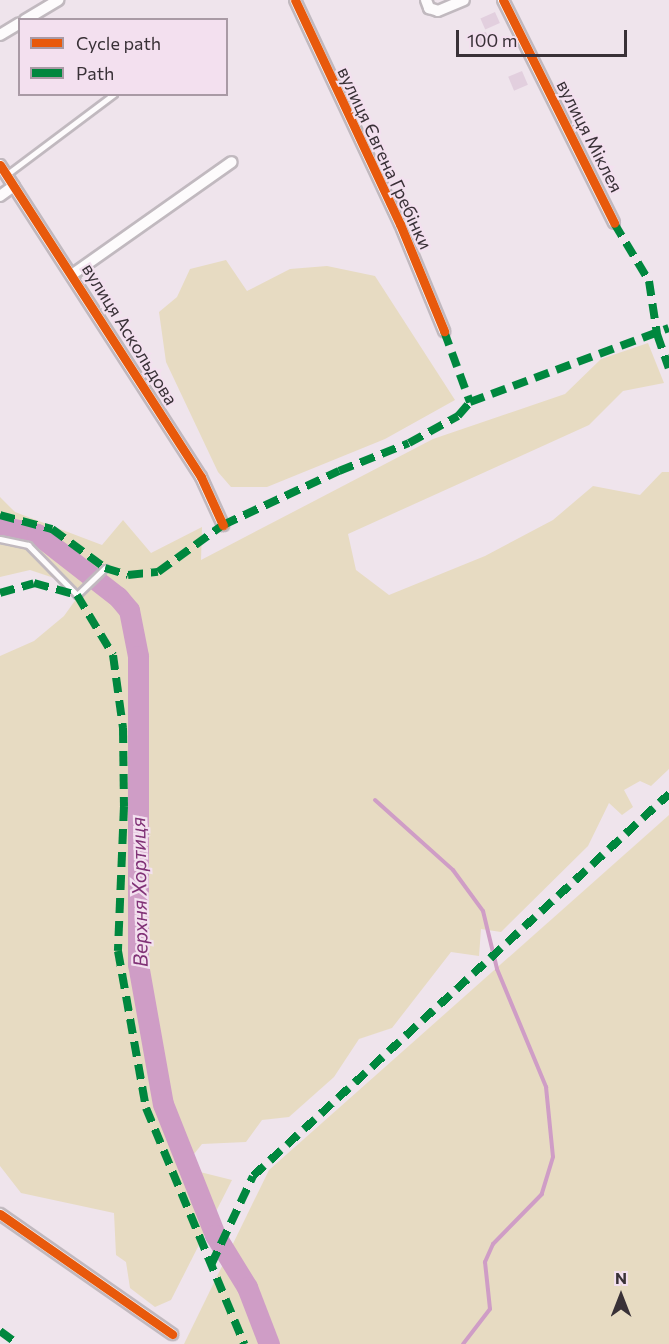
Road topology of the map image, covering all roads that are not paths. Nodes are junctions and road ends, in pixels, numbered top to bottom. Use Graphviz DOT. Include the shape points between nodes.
graph roads {
  1 [pos="58,0"];
  2 [pos="294,0"];
  3 [pos="426,0"];
  4 [pos="464,0"];
  5 [pos="503,0"];
  6 [pos="28,18"];
  7 [pos="18,24"];
  8 [pos="0,35"];
  9 [pos="111,96"];
  10 [pos="232,162"];
  11 [pos="3,170"];
  12 [pos="14,186"];
  13 [pos="0,196"];
  14 [pos="614,223"];
  15 [pos="73,274"];
  16 [pos="444,331"];
  17 [pos="223,525"];
  18 [pos="0,539"];
  19 [pos="105,568"];
  20 [pos="0,1214"];
  21 [pos="172,1334"];
  1 -- 6 [label="street"];
  2 -- 16 [label="street, вулиця Євгена Гребінки" via="400,224"];
  3 -- 4 [label="street" via="429,8 438,12"];
  5 -- 14 [label="street, вулиця Міклея"];
  7 -- 8 [label="street"];
  9 -- 11 [label="lane"];
  10 -- 15 [label="street, вулиця Аскольдова"];
  11 -- 12 [label="street, вулиця Аскольдова"];
  12 -- 13 [label="street"];
  12 -- 15 [label="street, вулиця Аскольдова"];
  15 -- 17 [label="street, вулиця Аскольдова" via="201,477"];
  18 -- 19 [label="lane" via="28,545 77,595"];
  20 -- 21 [label="street"];
}
